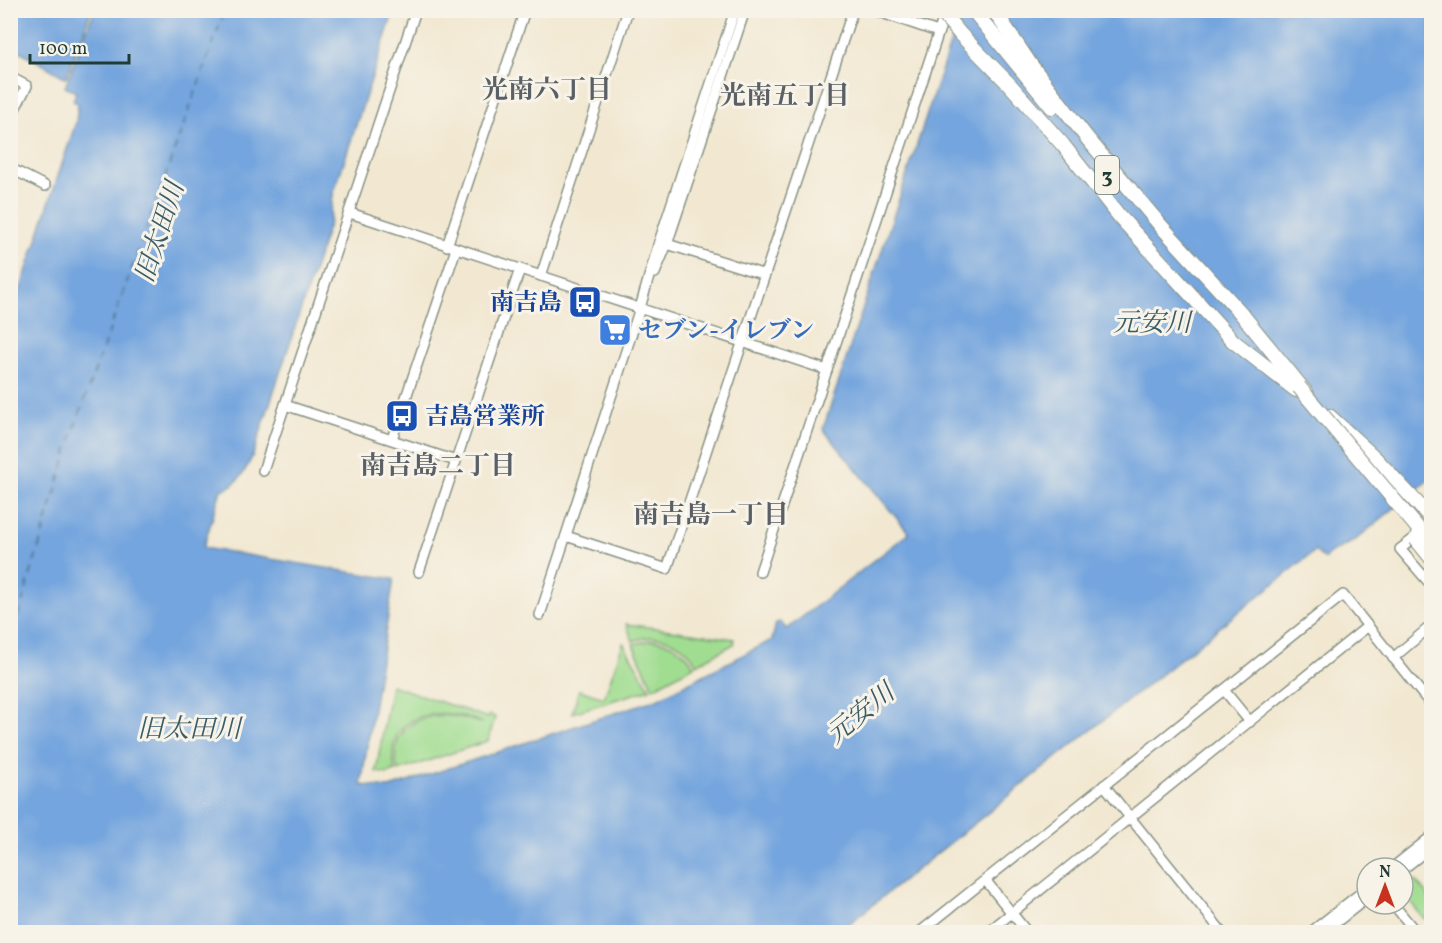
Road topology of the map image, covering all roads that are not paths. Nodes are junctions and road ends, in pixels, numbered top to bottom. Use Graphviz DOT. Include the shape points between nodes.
graph roads {
  1 [pos="417,10"];
  2 [pos="525,10"];
  3 [pos="628,10"];
  4 [pos="735,10"];
  5 [pos="745,10"];
  6 [pos="853,10"];
  7 [pos="873,10"];
  8 [pos="946,10"];
  9 [pos="973,10"];
  10 [pos="993,10"];
  11 [pos="933,11"];
  12 [pos="897,14"];
  13 [pos="938,32"];
  14 [pos="10,77"];
  15 [pos="10,118"];
  16 [pos="10,168"];
  17 [pos="45,186"];
  18 [pos="350,213"];
  19 [pos="667,244"];
  20 [pos="451,247"];
  21 [pos="519,269"];
  22 [pos="765,275"];
  23 [pos="541,276"];
  24 [pos="640,308"];
  25 [pos="741,342"];
  26 [pos="827,370"];
  27 [pos="1298,389"];
  28 [pos="285,405"];
  29 [pos="392,439"];
  30 [pos="1336,440"];
  31 [pos="456,461"];
  32 [pos="263,471"];
  33 [pos="1431,519"];
  34 [pos="1431,525"];
  35 [pos="566,536"];
  36 [pos="1431,546"];
  37 [pos="1431,559"];
  38 [pos="419,572"];
  39 [pos="760,572"];
  40 [pos="1431,586"];
  41 [pos="540,615"];
  42 [pos="1368,626"];
  43 [pos="1431,626"];
  44 [pos="1393,658"];
  45 [pos="1224,690"];
  46 [pos="1431,706"];
  47 [pos="1250,722"];
  48 [pos="1104,785"];
  49 [pos="1130,818"];
  50 [pos="1431,836"];
  51 [pos="1431,846"];
  52 [pos="1407,856"];
  53 [pos="1415,859"];
  54 [pos="986,881"];
  55 [pos="1355,898"];
  56 [pos="1355,908"];
  57 [pos="1012,913"];
  58 [pos="1403,916"];
  59 [pos="920,933"];
  60 [pos="988,933"];
  61 [pos="1027,933"];
  62 [pos="1221,933"];
  63 [pos="1311,933"];
  64 [pos="1324,933"];
  65 [pos="1416,933"];
  1 -- 18 [label="street"];
  2 -- 20 [label="street"];
  3 -- 23 [label="street"];
  4 -- 24 [label="street"];
  5 -- 19 [label="street"];
  6 -- 22 [label="street"];
  7 -- 12 [label="street"];
  8 -- 13 [label="street"];
  9 -- 27 [label="highway, 3" via="1119,189"];
  10 -- 27 [label="highway" via="1087,138 1240,312"];
  11 -- 27 [label="highway, bridge" via="1011,86 1120,217 1226,334"];
  12 -- 13 [label="street"];
  13 -- 26 [label="street"];
  14 -- 15 [label="street" via="27,86"];
  16 -- 17 [label="street"];
  18 -- 20 [label="street"];
  18 -- 28 [label="street"];
  19 -- 22 [label="street"];
  19 -- 24 [label="street"];
  20 -- 21 [label="street"];
  20 -- 29 [label="street"];
  21 -- 23 [label="street"];
  21 -- 31 [label="street"];
  22 -- 25 [label="street"];
  23 -- 24 [label="street"];
  24 -- 25 [label="street"];
  24 -- 35 [label="street"];
  25 -- 26 [label="street"];
  25 -- 35 [label="street" via="667,569"];
  26 -- 39 [label="street"];
  27 -- 30 [label="highway, 3"];
  27 -- 33 [label="highway, bridge" via="1376,459"];
  27 -- 36 [label="highway, 3, bridge"];
  28 -- 29 [label="street"];
  28 -- 32 [label="street"];
  29 -- 31 [label="street"];
  30 -- 36 [label="highway, 3, bridge"];
  30 -- 37 [label="highway, bridge"];
  31 -- 38 [label="street"];
  34 -- 40 [label="street" via="1400,549"];
  35 -- 41 [label="street"];
  42 -- 44 [label="street"];
  42 -- 45 [label="street" via="1343,595"];
  42 -- 47 [label="street"];
  43 -- 44 [label="street"];
  44 -- 46 [label="street"];
  45 -- 47 [label="street"];
  45 -- 48 [label="street"];
  47 -- 49 [label="street"];
  48 -- 49 [label="street"];
  48 -- 54 [label="street"];
  49 -- 57 [label="street"];
  49 -- 62 [label="street"];
  50 -- 52 [label="street"];
  51 -- 53 [label="street"];
  54 -- 57 [label="street"];
  54 -- 59 [label="street"];
  55 -- 63 [label="street"];
  56 -- 64 [label="street"];
  57 -- 60 [label="street"];
  57 -- 61 [label="street"];
  58 -- 65 [label="street"];
}
